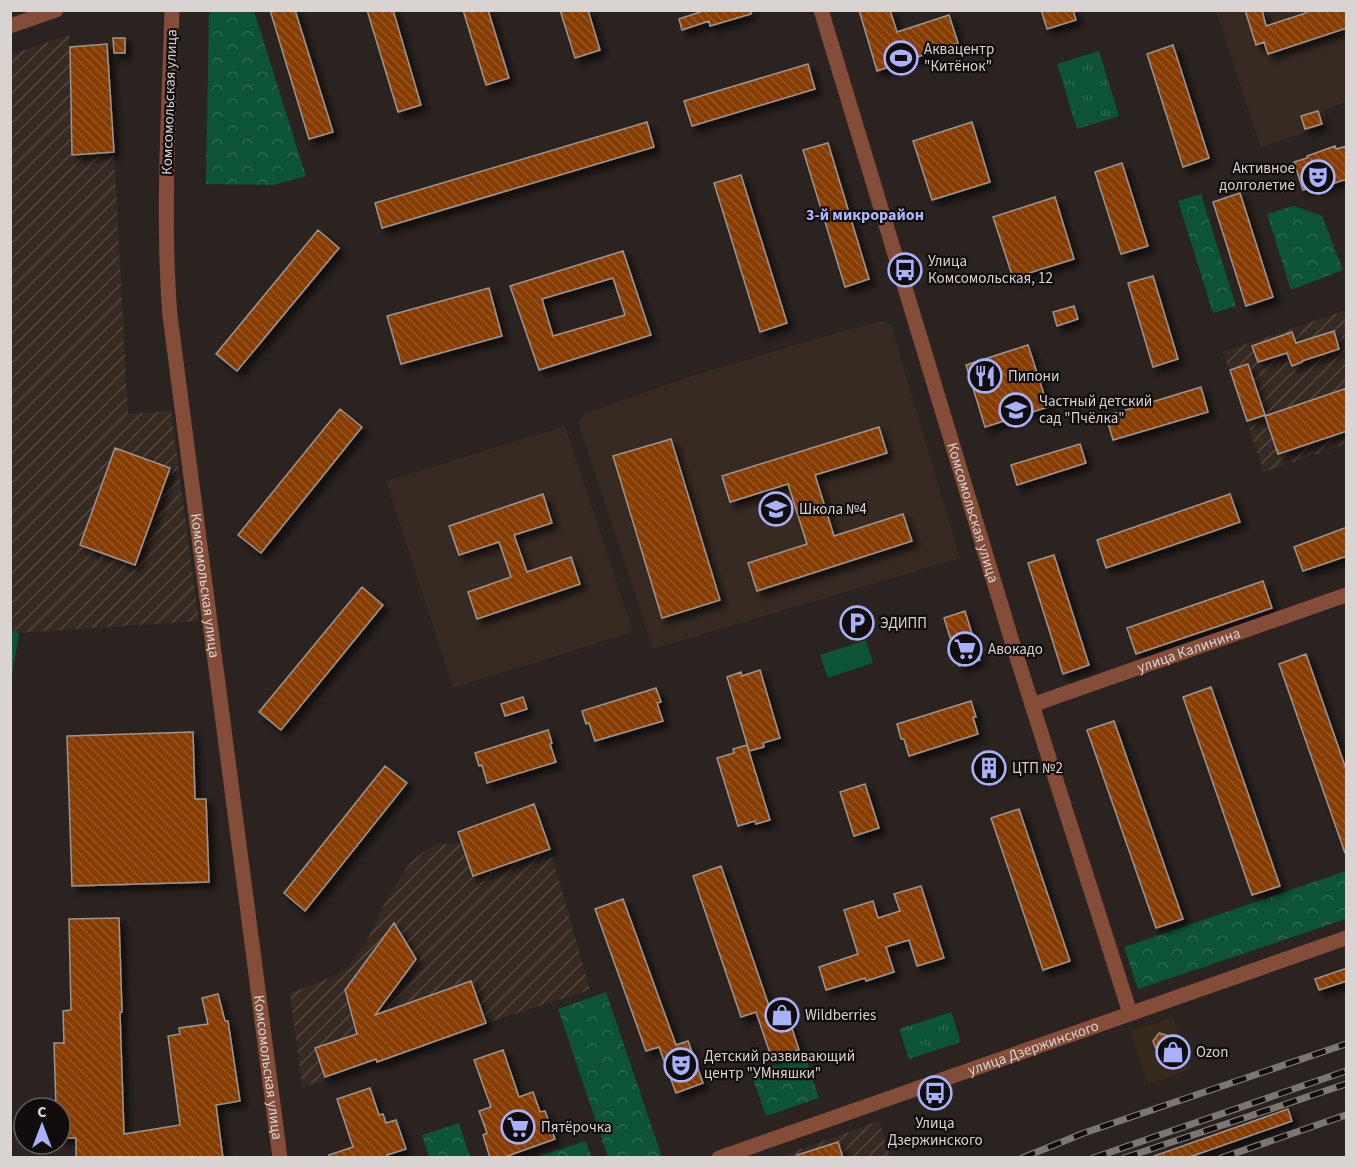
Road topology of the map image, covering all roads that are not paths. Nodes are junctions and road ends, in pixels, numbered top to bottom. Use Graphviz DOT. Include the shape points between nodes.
graph roads {
  1 [pos="56,10"];
  2 [pos="172,10"];
  3 [pos="821,10"];
  4 [pos="10,26"];
  5 [pos="1347,595"];
  6 [pos="1032,705"];
  7 [pos="1347,938"];
  8 [pos="1130,1013"];
  9 [pos="280,1158"];
  10 [pos="719,1158"];
  1 -- 4 [label="street"];
  2 -- 9 [label="street, Комсомольская улица" via="166,217 170,316"];
  3 -- 6 [label="street, Комсомольская улица"];
  5 -- 6 [label="street, улица Калинина"];
  6 -- 8 [label="street, Комсомольская улица"];
  7 -- 8 [label="street, улица Дзержинского"];
  8 -- 10 [label="street, улица Дзержинского"];
}
